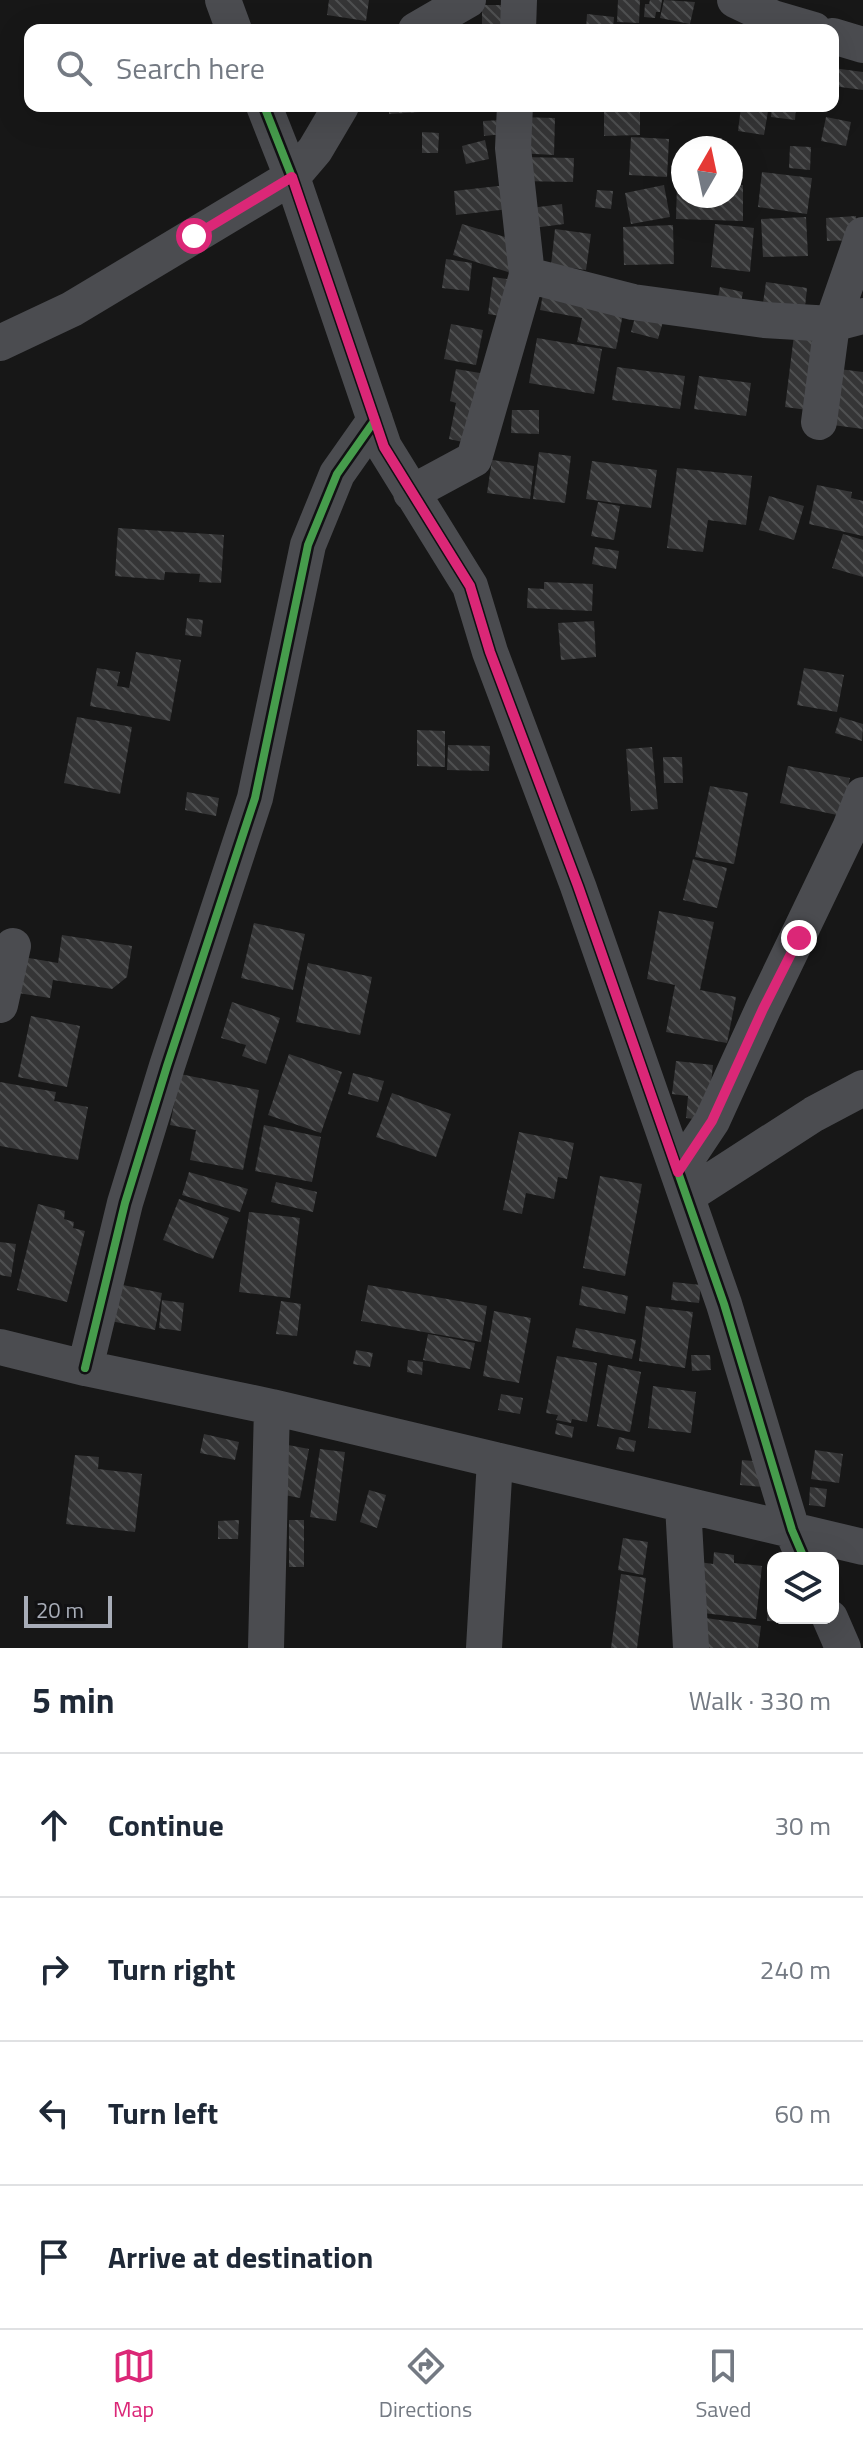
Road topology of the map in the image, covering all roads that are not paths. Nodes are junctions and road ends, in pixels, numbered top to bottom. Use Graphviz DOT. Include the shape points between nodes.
graph roads {
  1 [pos="223,0"];
  2 [pos="468,0"];
  3 [pos="519,0"];
  4 [pos="735,0"];
  5 [pos="232,24"];
  6 [pos="426,24"];
  7 [pos="518,24"];
  8 [pos="794,24"];
  9 [pos="839,38"];
  10 [pos="863,45"];
  11 [pos="266,112"];
  12 [pos="337,112"];
  13 [pos="515,112"];
  14 [pos="292,177"];
  15 [pos="863,235"];
  16 [pos="527,275"];
  17 [pos="847,320"];
  18 [pos="0,343"];
  19 [pos="375,420"];
  20 [pos="819,422"];
  21 [pos="411,493"];
  22 [pos="863,795"];
  23 [pos="13,946"];
  24 [pos="0,1005"];
  25 [pos="863,1088"];
  26 [pos="682,1184"];
  27 [pos="0,1347"];
  28 [pos="85,1368"];
  29 [pos="272,1407"];
  30 [pos="495,1460"];
  31 [pos="683,1505"];
  32 [pos="798,1544"];
  33 [pos="863,1547"];
  34 [pos="833,1624"];
  35 [pos="266,1648"];
  36 [pos="484,1648"];
  37 [pos="691,1648"];
  38 [pos="843,1648"];
  1 -- 5 [label="street"];
  2 -- 6 [label="street"];
  3 -- 7 [label="street"];
  4 -- 8 [label="street"];
  9 -- 10 [label="street"];
  11 -- 14 [label="street"];
  12 -- 14 [label="street"];
  13 -- 16 [label="street" via="513,148"];
  14 -- 18 [label="street" via="72,309"];
  14 -- 19 [label="street"];
  15 -- 17 [label="street"];
  16 -- 17 [label="street" via="633,302 764,320"];
  16 -- 21 [label="street" via="474,459"];
  17 -- 20 [label="street"];
  19 -- 21 [label="street"];
  19 -- 28 [label="street" via="337,474 308,545 255,798 125,1203"];
  21 -- 26 [label="street" via="470,586"];
  22 -- 26 [label="street"];
  23 -- 24 [label="street"];
  25 -- 26 [label="street"];
  26 -- 32 [label="street"];
  27 -- 28 [label="street"];
  28 -- 29 [label="street"];
  29 -- 30 [label="street"];
  29 -- 35 [label="street"];
  30 -- 31 [label="street"];
  30 -- 36 [label="street"];
  31 -- 32 [label="street"];
  31 -- 37 [label="street"];
  32 -- 33 [label="street"];
  34 -- 38 [label="street"];
}
